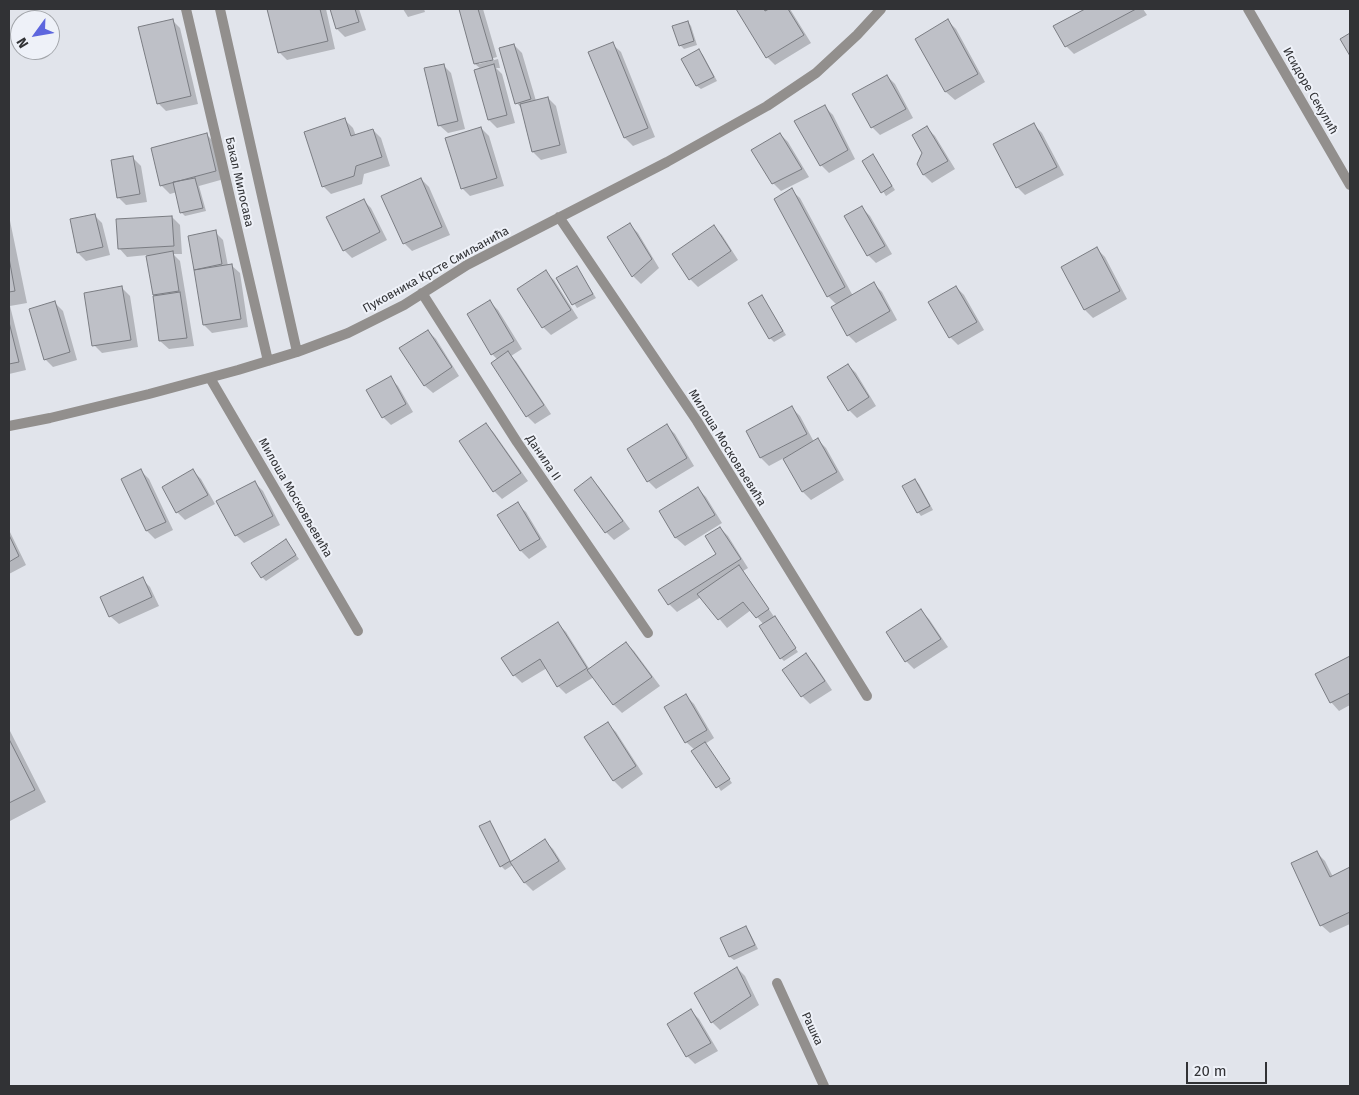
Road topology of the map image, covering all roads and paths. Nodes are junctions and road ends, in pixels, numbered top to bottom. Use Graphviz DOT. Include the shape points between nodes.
graph roads {
  1 [pos="186,9"];
  2 [pos="220,9"];
  3 [pos="881,9"];
  4 [pos="1248,9"];
  5 [pos="1350,185"];
  6 [pos="559,217"];
  7 [pos="422,293"];
  8 [pos="297,352"];
  9 [pos="268,361"];
  10 [pos="210,378"];
  11 [pos="9,426"];
  12 [pos="358,630"];
  13 [pos="648,634"];
  14 [pos="867,696"];
  15 [pos="777,983"];
  16 [pos="824,1086"];
  1 -- 9 [label="street, Бакал Милосава"];
  2 -- 8 [label="street, Бакал Милосава"];
  3 -- 6 [label="street, Пуковника Крсте Смиљанића" via="816,73 767,106"];
  4 -- 5 [label="street, Исидоре Секулић"];
  6 -- 7 [label="street, Пуковника Крсте Смиљанића" via="467,265"];
  6 -- 14 [label="street, Милоша Московљевића" via="697,421"];
  7 -- 8 [label="street, Пуковника Крсте Смиљанића" via="348,333"];
  7 -- 13 [label="street, Данила II" via="517,442"];
  8 -- 9 [label="street, Пуковника Крсте Смиљанића"];
  9 -- 10 [label="street, Пуковника Крсте Смиљанића"];
  10 -- 11 [label="street, Пуковника Крсте Смиљанића"];
  10 -- 12 [label="street, Милоша Московљевића"];
  15 -- 16 [label="street, Рашка"];
}
